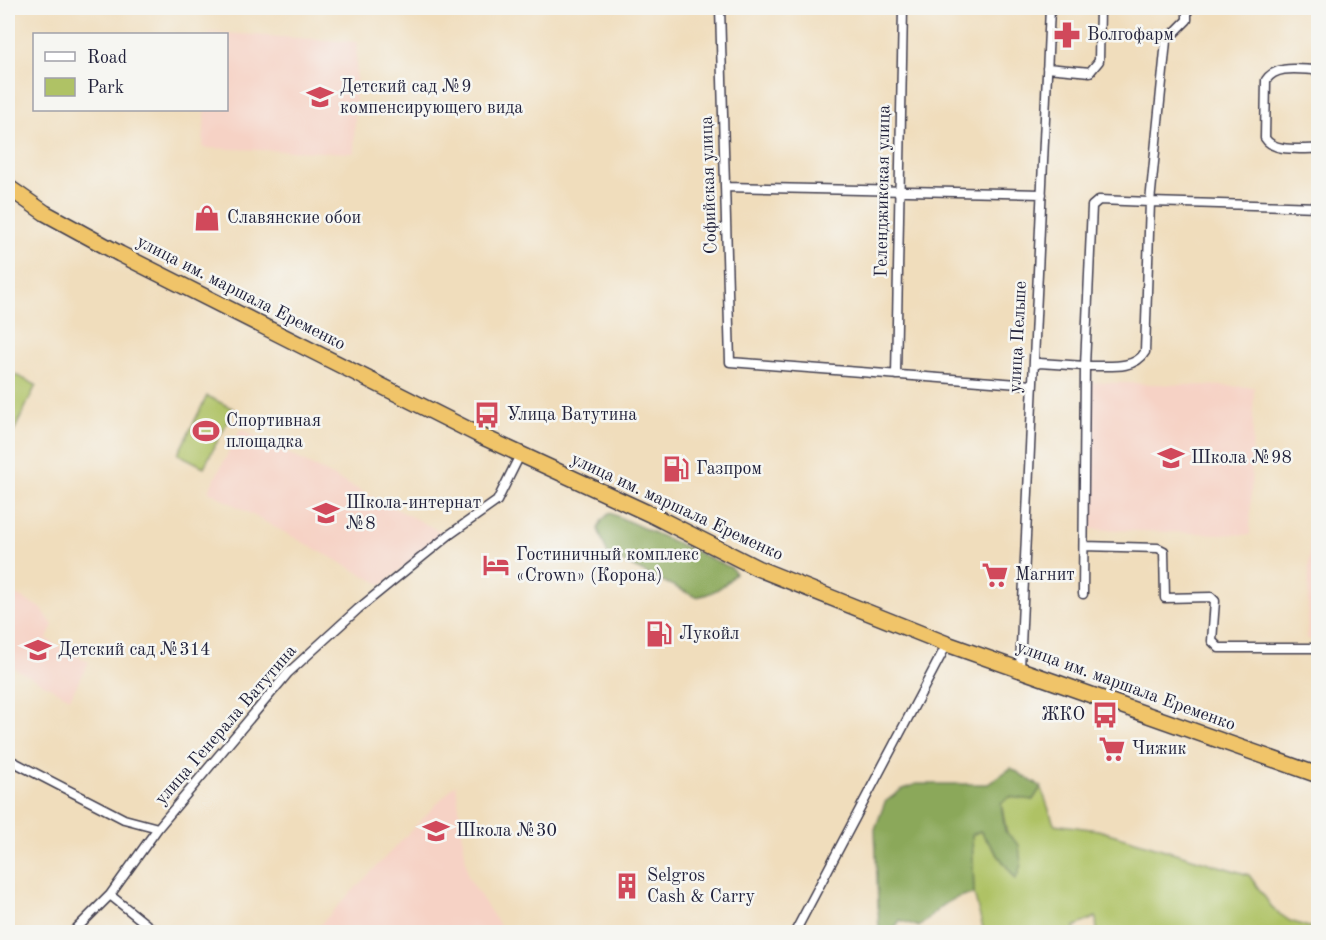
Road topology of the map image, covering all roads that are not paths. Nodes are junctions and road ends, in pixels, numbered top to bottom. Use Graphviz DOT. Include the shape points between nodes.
graph roads {
  1 [pos="720,8"];
  2 [pos="903,8"];
  3 [pos="1050,8"];
  4 [pos="1100,8"];
  5 [pos="1187,8"];
  6 [pos="1047,68"];
  7 [pos="1318,70"];
  8 [pos="1318,149"];
  9 [pos="8,187"];
  10 [pos="726,187"];
  11 [pos="898,189"];
  12 [pos="1042,194"];
  13 [pos="8,200"];
  14 [pos="1150,202"];
  15 [pos="1318,207"];
  16 [pos="45,213"];
  17 [pos="1034,366"];
  18 [pos="1085,366"];
  19 [pos="897,375"];
  20 [pos="1032,385"];
  21 [pos="520,455"];
  22 [pos="1084,546"];
  23 [pos="1083,594"];
  24 [pos="947,644"];
  25 [pos="1318,648"];
  26 [pos="1020,668"];
  27 [pos="8,759"];
  28 [pos="1318,775"];
  29 [pos="158,828"];
  30 [pos="110,895"];
  31 [pos="73,933"];
  32 [pos="156,933"];
  33 [pos="795,933"];
  1 -- 10 [label="street, Софийская улица"];
  2 -- 11 [label="street, Геленджикская улица"];
  3 -- 6 [label="street, улица Пельше"];
  4 -- 6 [label="street" via="1096,67 1090,72"];
  5 -- 14 [label="street" via="1187,20 1166,41"];
  6 -- 12 [label="street, улица Пельше"];
  7 -- 8 [label="street" via="1279,69 1270,73 1266,80 1265,138 1276,147"];
  9 -- 16 [label="highway"];
  10 -- 11 [label="street"];
  10 -- 19 [label="street, Софийская улица" via="730,362"];
  11 -- 12 [label="street"];
  11 -- 19 [label="street, Геленджикская улица"];
  12 -- 17 [label="street, улица Пельше"];
  13 -- 16 [label="highway"];
  14 -- 15 [label="street"];
  14 -- 18 [label="street" via="1145,352 1132,364"];
  14 -- 18 [label="street" via="1099,200 1092,206"];
  16 -- 21 [label="highway, улица им. маршала Еременко"];
  17 -- 18 [label="street"];
  17 -- 20 [label="street, улица Пельше"];
  18 -- 22 [label="street"];
  19 -- 20 [label="street"];
  20 -- 26 [label="street, улица Пельше"];
  21 -- 24 [label="highway, улица им. маршала Еременко" via="757,568"];
  21 -- 29 [label="street, улица Генерала Ватутина" via="497,501 358,609 288,673"];
  22 -- 23 [label="street"];
  22 -- 25 [label="street" via="1164,551 1165,598 1211,597 1215,602 1212,641 1219,648"];
  24 -- 26 [label="highway, улица им. маршала Еременко"];
  24 -- 33 [label="street"];
  26 -- 28 [label="highway, улица им. маршала Еременко"];
  27 -- 29 [label="street" via="124,819"];
  29 -- 30 [label="street, улица Генерала Ватутина"];
  30 -- 31 [label="street, улица Генерала Ватутина"];
  30 -- 32 [label="street"];
}
